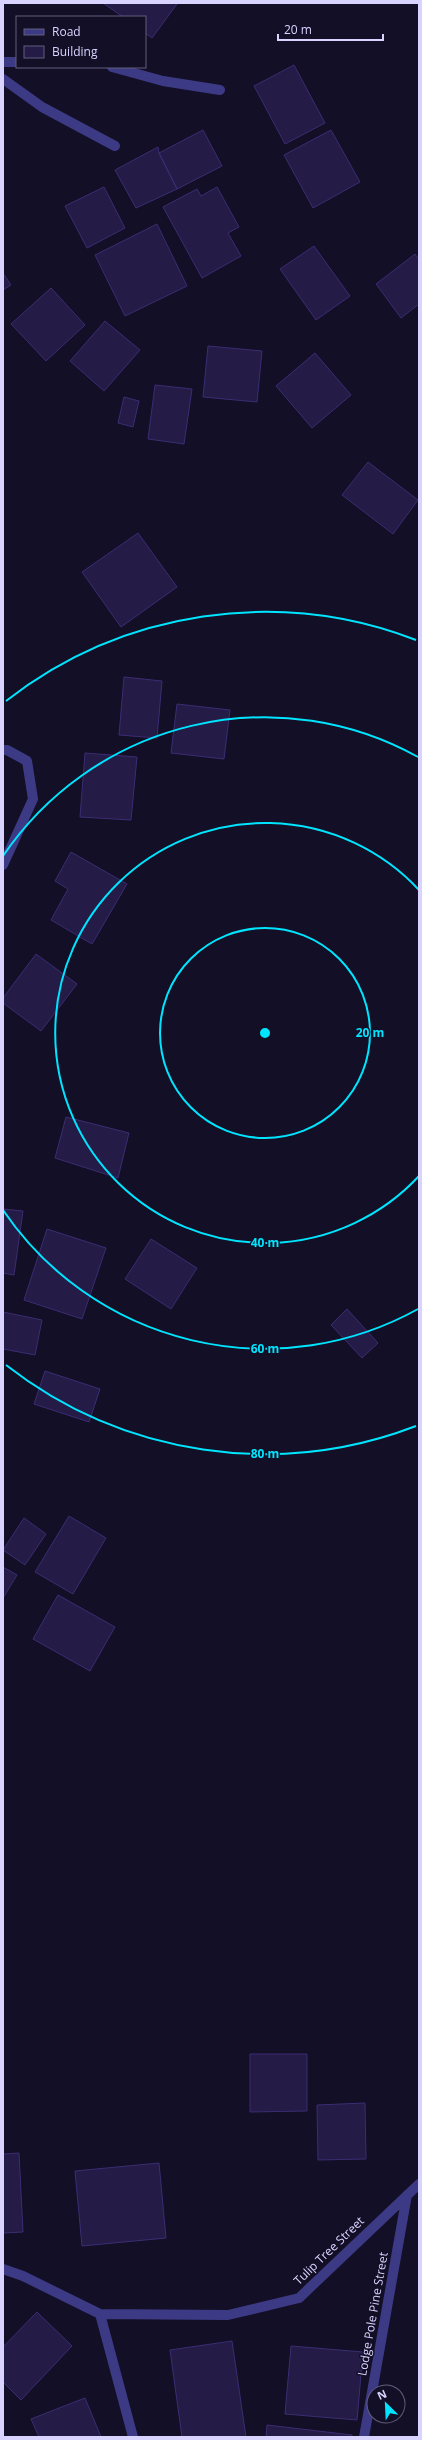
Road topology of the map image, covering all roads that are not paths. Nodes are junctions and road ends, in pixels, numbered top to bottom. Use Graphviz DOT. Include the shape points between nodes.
graph roads {
  1 [pos="3,62"];
  2 [pos="16,62"];
  3 [pos="116,68"];
  4 [pos="3,80"];
  5 [pos="220,90"];
  6 [pos="115,146"];
  7 [pos="3,750"];
  8 [pos="3,865"];
  9 [pos="419,2184"];
  10 [pos="406,2195"];
  11 [pos="3,2269"];
  12 [pos="100,2314"];
  13 [pos="133,2437"];
  14 [pos="364,2437"];
  1 -- 2 [label="street"];
  3 -- 5 [label="street" via="163,81"];
  4 -- 6 [label="street" via="42,107"];
  7 -- 8 [label="street" via="27,761 33,799"];
  9 -- 10 [label="street, Tulip Tree Street"];
  10 -- 12 [label="street, Tulip Tree Street" via="299,2298 228,2314"];
  10 -- 14 [label="street, Lodge Pole Pine Street"];
  11 -- 12 [label="street, Tulip Tree Street" via="23,2276"];
  12 -- 13 [label="street"];
}
